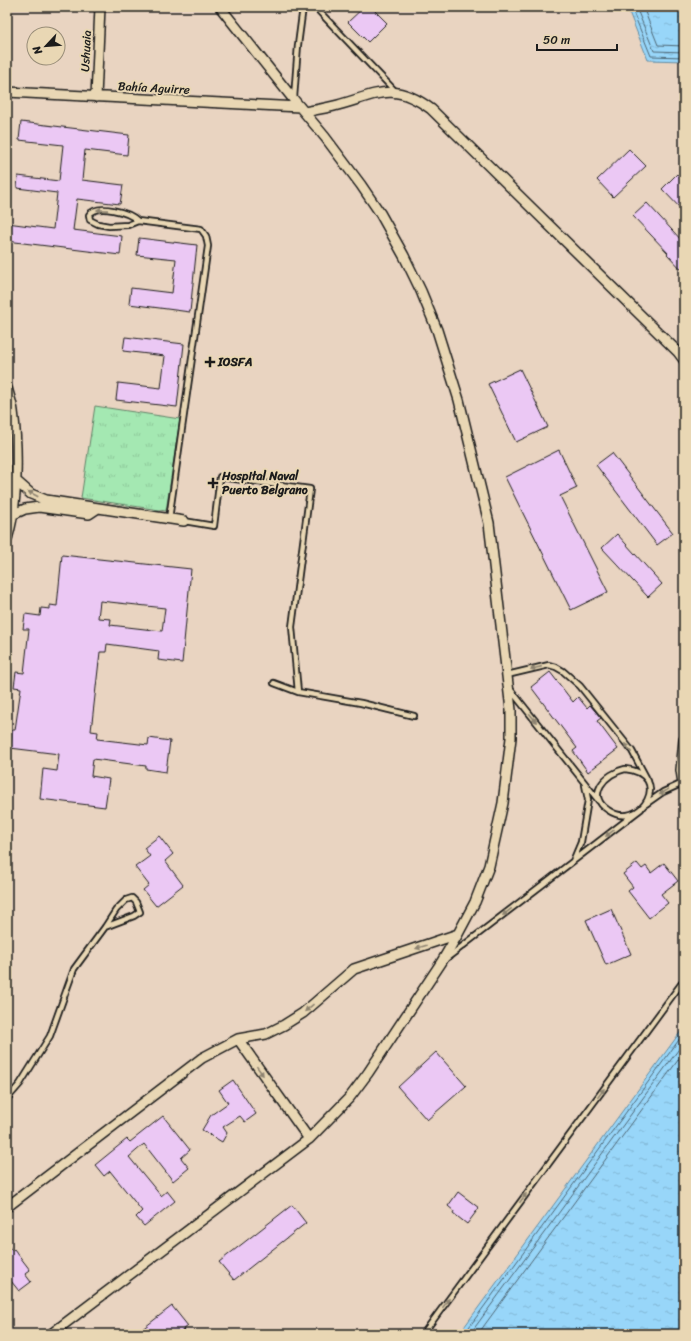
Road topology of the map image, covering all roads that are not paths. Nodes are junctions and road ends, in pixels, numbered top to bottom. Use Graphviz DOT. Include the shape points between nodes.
graph roads {
  1 [pos="100,7"];
  2 [pos="220,7"];
  3 [pos="303,7"];
  4 [pos="315,7"];
  5 [pos="7,92"];
  6 [pos="396,93"];
  7 [pos="96,97"];
  8 [pos="299,106"];
  9 [pos="138,221"];
  10 [pos="684,360"];
  11 [pos="7,388"];
  12 [pos="15,480"];
  13 [pos="98,508"];
  14 [pos="14,514"];
  15 [pos="169,519"];
  16 [pos="184,521"];
  17 [pos="7,539"];
  18 [pos="507,675"];
  19 [pos="274,683"];
  20 [pos="509,688"];
  21 [pos="298,692"];
  22 [pos="414,716"];
  23 [pos="684,740"];
  24 [pos="648,781"];
  25 [pos="585,783"];
  26 [pos="684,784"];
  27 [pos="601,804"];
  28 [pos="643,807"];
  29 [pos="573,861"];
  30 [pos="105,927"];
  31 [pos="458,934"];
  32 [pos="441,963"];
  33 [pos="684,980"];
  34 [pos="238,1039"];
  35 [pos="7,1099"];
  36 [pos="309,1139"];
  37 [pos="7,1207"];
  38 [pos="51,1334"];
  39 [pos="423,1334"];
  1 -- 7 [label="street, Ushuaia"];
  2 -- 8 [label="street"];
  3 -- 8 [label="lane" via="298,44"];
  4 -- 6 [label="lane"];
  5 -- 7 [label="street, Bahía Aguirre"];
  6 -- 8 [label="street, Bahía Aguirre" via="369,94 337,106"];
  6 -- 10 [label="street, Bahía Aguirre" via="418,99 431,109"];
  7 -- 8 [label="street, Bahía Aguirre"];
  8 -- 18 [label="street" via="343,159 380,213 404,256 437,330 459,400 489,523"];
  9 -- 9 [label="lane, one-way" via="124,212 108,210 91,211 89,215 90,220 109,226 128,225"];
  9 -- 15 [label="lane" via="201,229 208,246"];
  11 -- 12 [label="street" via="13,411"];
  13 -- 12 [label="street, one-way" via="38,497"];
  12 -- 14 [label="street"];
  13 -- 14 [label="street" via="89,514 39,507"];
  13 -- 15 [label="street"];
  14 -- 17 [label="street"];
  15 -- 16 [label="street"];
  16 -- 21 [label="lane" via="214,526 220,477 310,489 292,627"];
  18 -- 20 [label="street"];
  24 -- 18 [label="lane, one-way" via="632,751 580,686 564,671 550,665"];
  19 -- 21 [label="lane"];
  20 -- 25 [label="lane, one-way"];
  20 -- 31 [label="street" via="511,738 502,809 489,866 475,902"];
  21 -- 22 [label="lane"];
  23 -- 26 [label="street" via="681,770"];
  24 -- 27 [label="lane" via="632,770 618,771 605,778 599,788"];
  24 -- 28 [label="lane" via="650,794"];
  25 -- 27 [label="lane"];
  25 -- 29 [label="lane" via="588,800 581,842"];
  26 -- 28 [label="lane, one-way" via="663,792"];
  27 -- 28 [label="lane" via="609,812 620,815 629,815"];
  28 -- 29 [label="lane, one-way"];
  29 -- 32 [label="lane, one-way"];
  30 -- 30 [label="lane" via="140,912 136,902 132,898 126,900"];
  30 -- 35 [label="lane" via="74,969 50,1036 20,1084"];
  31 -- 32 [label="street"];
  31 -- 34 [label="street, one-way" via="354,969 303,1013 284,1025 266,1034"];
  32 -- 36 [label="street" via="368,1073 350,1097"];
  39 -- 33 [label="lane, one-way"];
  34 -- 36 [label="street, one-way"];
  34 -- 37 [label="street" via="202,1058"];
  36 -- 38 [label="street"];
}
